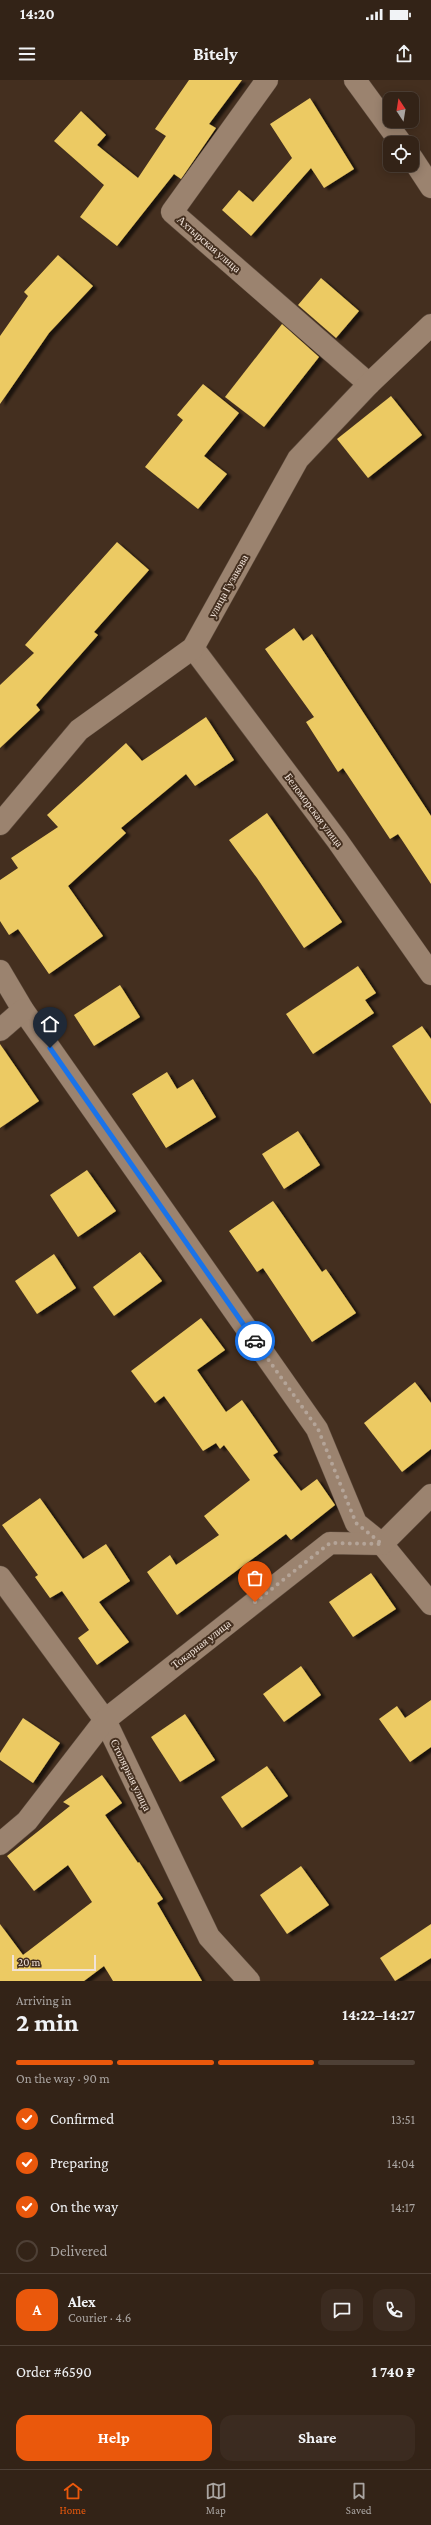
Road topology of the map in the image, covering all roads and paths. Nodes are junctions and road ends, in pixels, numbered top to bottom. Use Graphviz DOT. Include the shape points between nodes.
graph roads {
  1 [pos="267,80"];
  2 [pos="354,80"];
  3 [pos="396,136"];
  4 [pos="419,169"];
  5 [pos="431,188"];
  6 [pos="431,325"];
  7 [pos="368,384"];
  8 [pos="193,648"];
  9 [pos="0,824"];
  10 [pos="0,972"];
  11 [pos="431,974"];
  12 [pos="23,1010"];
  13 [pos="0,1030"];
  14 [pos="431,1495"];
  15 [pos="382,1544"];
  16 [pos="0,1576"];
  17 [pos="431,1604"];
  18 [pos="105,1720"];
  19 [pos="0,1844"];
  20 [pos="249,1981"];
  1 -- 7 [label="street, Ахтырская улица" via="172,212"];
  2 -- 3 [label="street"];
  4 -- 5 [label="street"];
  6 -- 7 [label="street, улица Гузакова"];
  7 -- 8 [label="street, улица Гузакова" via="298,459"];
  8 -- 9 [label="street, улица Гузакова" via="79,730"];
  8 -- 11 [label="street, Беломорская улица" via="337,840"];
  10 -- 12 [label="street"];
  12 -- 13 [label="street"];
  12 -- 15 [label="street" via="318,1429 356,1523"];
  14 -- 15 [label="street"];
  15 -- 17 [label="street"];
  15 -- 18 [label="street, Токарная улица" via="330,1543"];
  16 -- 18 [label="street, Столярная улица"];
  18 -- 19 [label="street, Токарная улица" via="27,1821"];
  18 -- 20 [label="street, Столярная улица" via="209,1937"];
}
